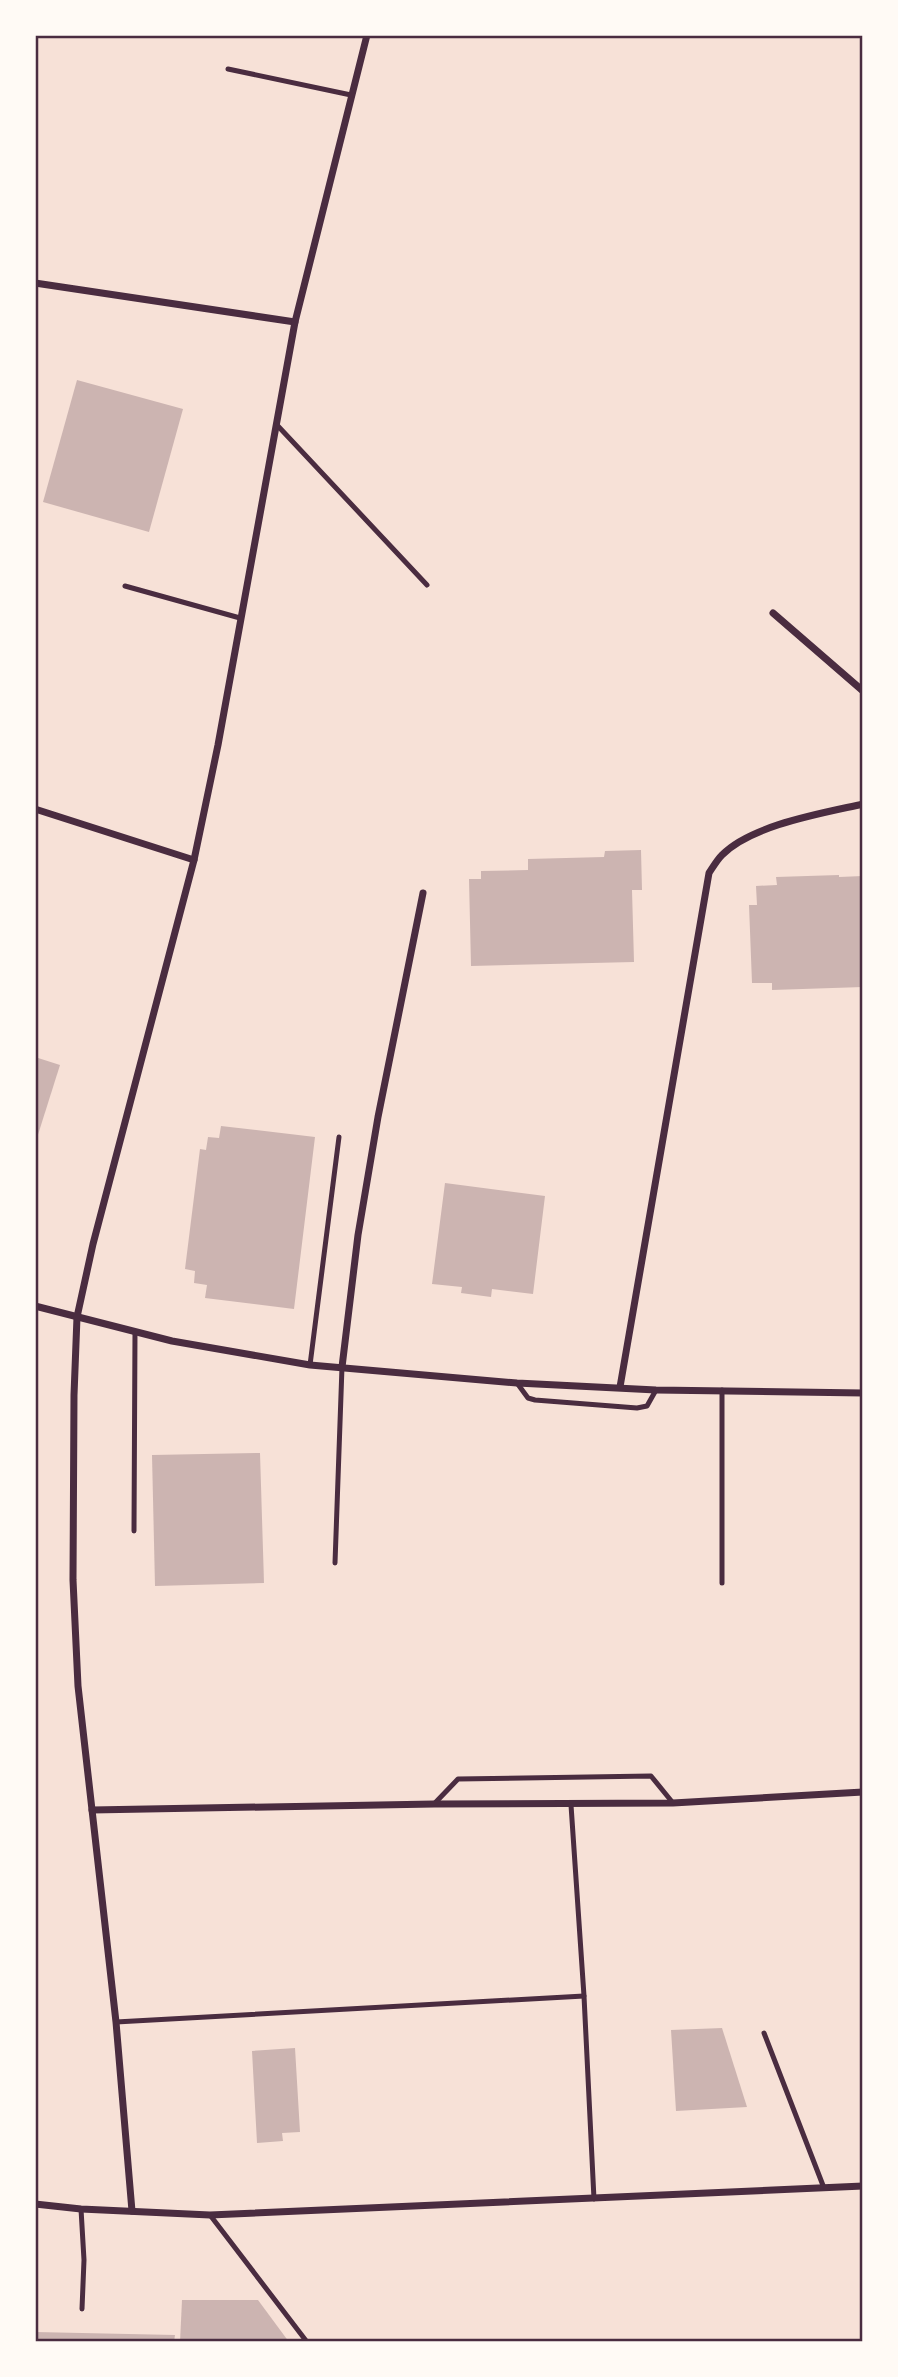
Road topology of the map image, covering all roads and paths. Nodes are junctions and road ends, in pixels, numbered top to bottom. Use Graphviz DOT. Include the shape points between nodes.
graph roads {
  1 [pos="367,35"];
  2 [pos="228,69"];
  3 [pos="351,94"];
  4 [pos="35,283"];
  5 [pos="295,322"];
  6 [pos="277,425"];
  7 [pos="427,585"];
  8 [pos="125,586"];
  9 [pos="773,613"];
  10 [pos="240,618"];
  11 [pos="863,691"];
  12 [pos="863,804"];
  13 [pos="35,808"];
  14 [pos="194,860"];
  15 [pos="424,893"];
  16 [pos="339,1138"];
  17 [pos="35,1306"];
  18 [pos="77,1317"];
  19 [pos="135,1332"];
  20 [pos="310,1365"];
  21 [pos="342,1367"];
  22 [pos="517,1383"];
  23 [pos="620,1387"];
  24 [pos="656,1390"];
  25 [pos="722,1390"];
  26 [pos="863,1393"];
  27 [pos="134,1531"];
  28 [pos="335,1563"];
  29 [pos="722,1583"];
  30 [pos="863,1792"];
  31 [pos="673,1802"];
  32 [pos="433,1804"];
  33 [pos="571,1805"];
  34 [pos="92,1810"];
  35 [pos="584,1996"];
  36 [pos="116,2022"];
  37 [pos="764,2033"];
  38 [pos="863,2186"];
  39 [pos="824,2188"];
  40 [pos="594,2199"];
  41 [pos="35,2204"];
  42 [pos="81,2209"];
  43 [pos="132,2211"];
  44 [pos="210,2215"];
  45 [pos="82,2309"];
  46 [pos="307,2342"];
  1 -- 3 [label="street"];
  2 -- 3 [label="lane"];
  3 -- 5 [label="street"];
  4 -- 5 [label="street"];
  5 -- 6 [label="street"];
  6 -- 7 [label="lane"];
  6 -- 10 [label="street"];
  8 -- 10 [label="lane"];
  9 -- 11 [label="street"];
  10 -- 14 [label="street"];
  12 -- 23 [label="street" via="750,836 722,855 709,873"];
  13 -- 14 [label="street"];
  14 -- 18 [label="street"];
  15 -- 21 [label="street" via="378,1117"];
  16 -- 20 [label="lane"];
  17 -- 18 [label="street"];
  18 -- 19 [label="street"];
  18 -- 34 [label="street" via="72,1580"];
  19 -- 20 [label="street"];
  19 -- 27 [label="lane"];
  20 -- 21 [label="street"];
  21 -- 22 [label="street"];
  21 -- 28 [label="lane"];
  22 -- 23 [label="street"];
  22 -- 24 [label="lane" via="535,1400 637,1408 647,1406"];
  23 -- 24 [label="street"];
  24 -- 25 [label="street"];
  25 -- 26 [label="street"];
  25 -- 29 [label="lane"];
  30 -- 31 [label="street"];
  31 -- 32 [label="lane" via="651,1776 458,1779"];
  31 -- 33 [label="street"];
  32 -- 33 [label="street"];
  32 -- 34 [label="street"];
  33 -- 35 [label="lane"];
  34 -- 36 [label="street"];
  35 -- 36 [label="lane"];
  35 -- 40 [label="lane"];
  36 -- 43 [label="street"];
  37 -- 39 [label="lane"];
  38 -- 39 [label="street"];
  39 -- 40 [label="street"];
  40 -- 44 [label="street"];
  41 -- 42 [label="street"];
  42 -- 43 [label="street"];
  42 -- 45 [label="lane"];
  43 -- 44 [label="street"];
  44 -- 46 [label="lane"];
}
